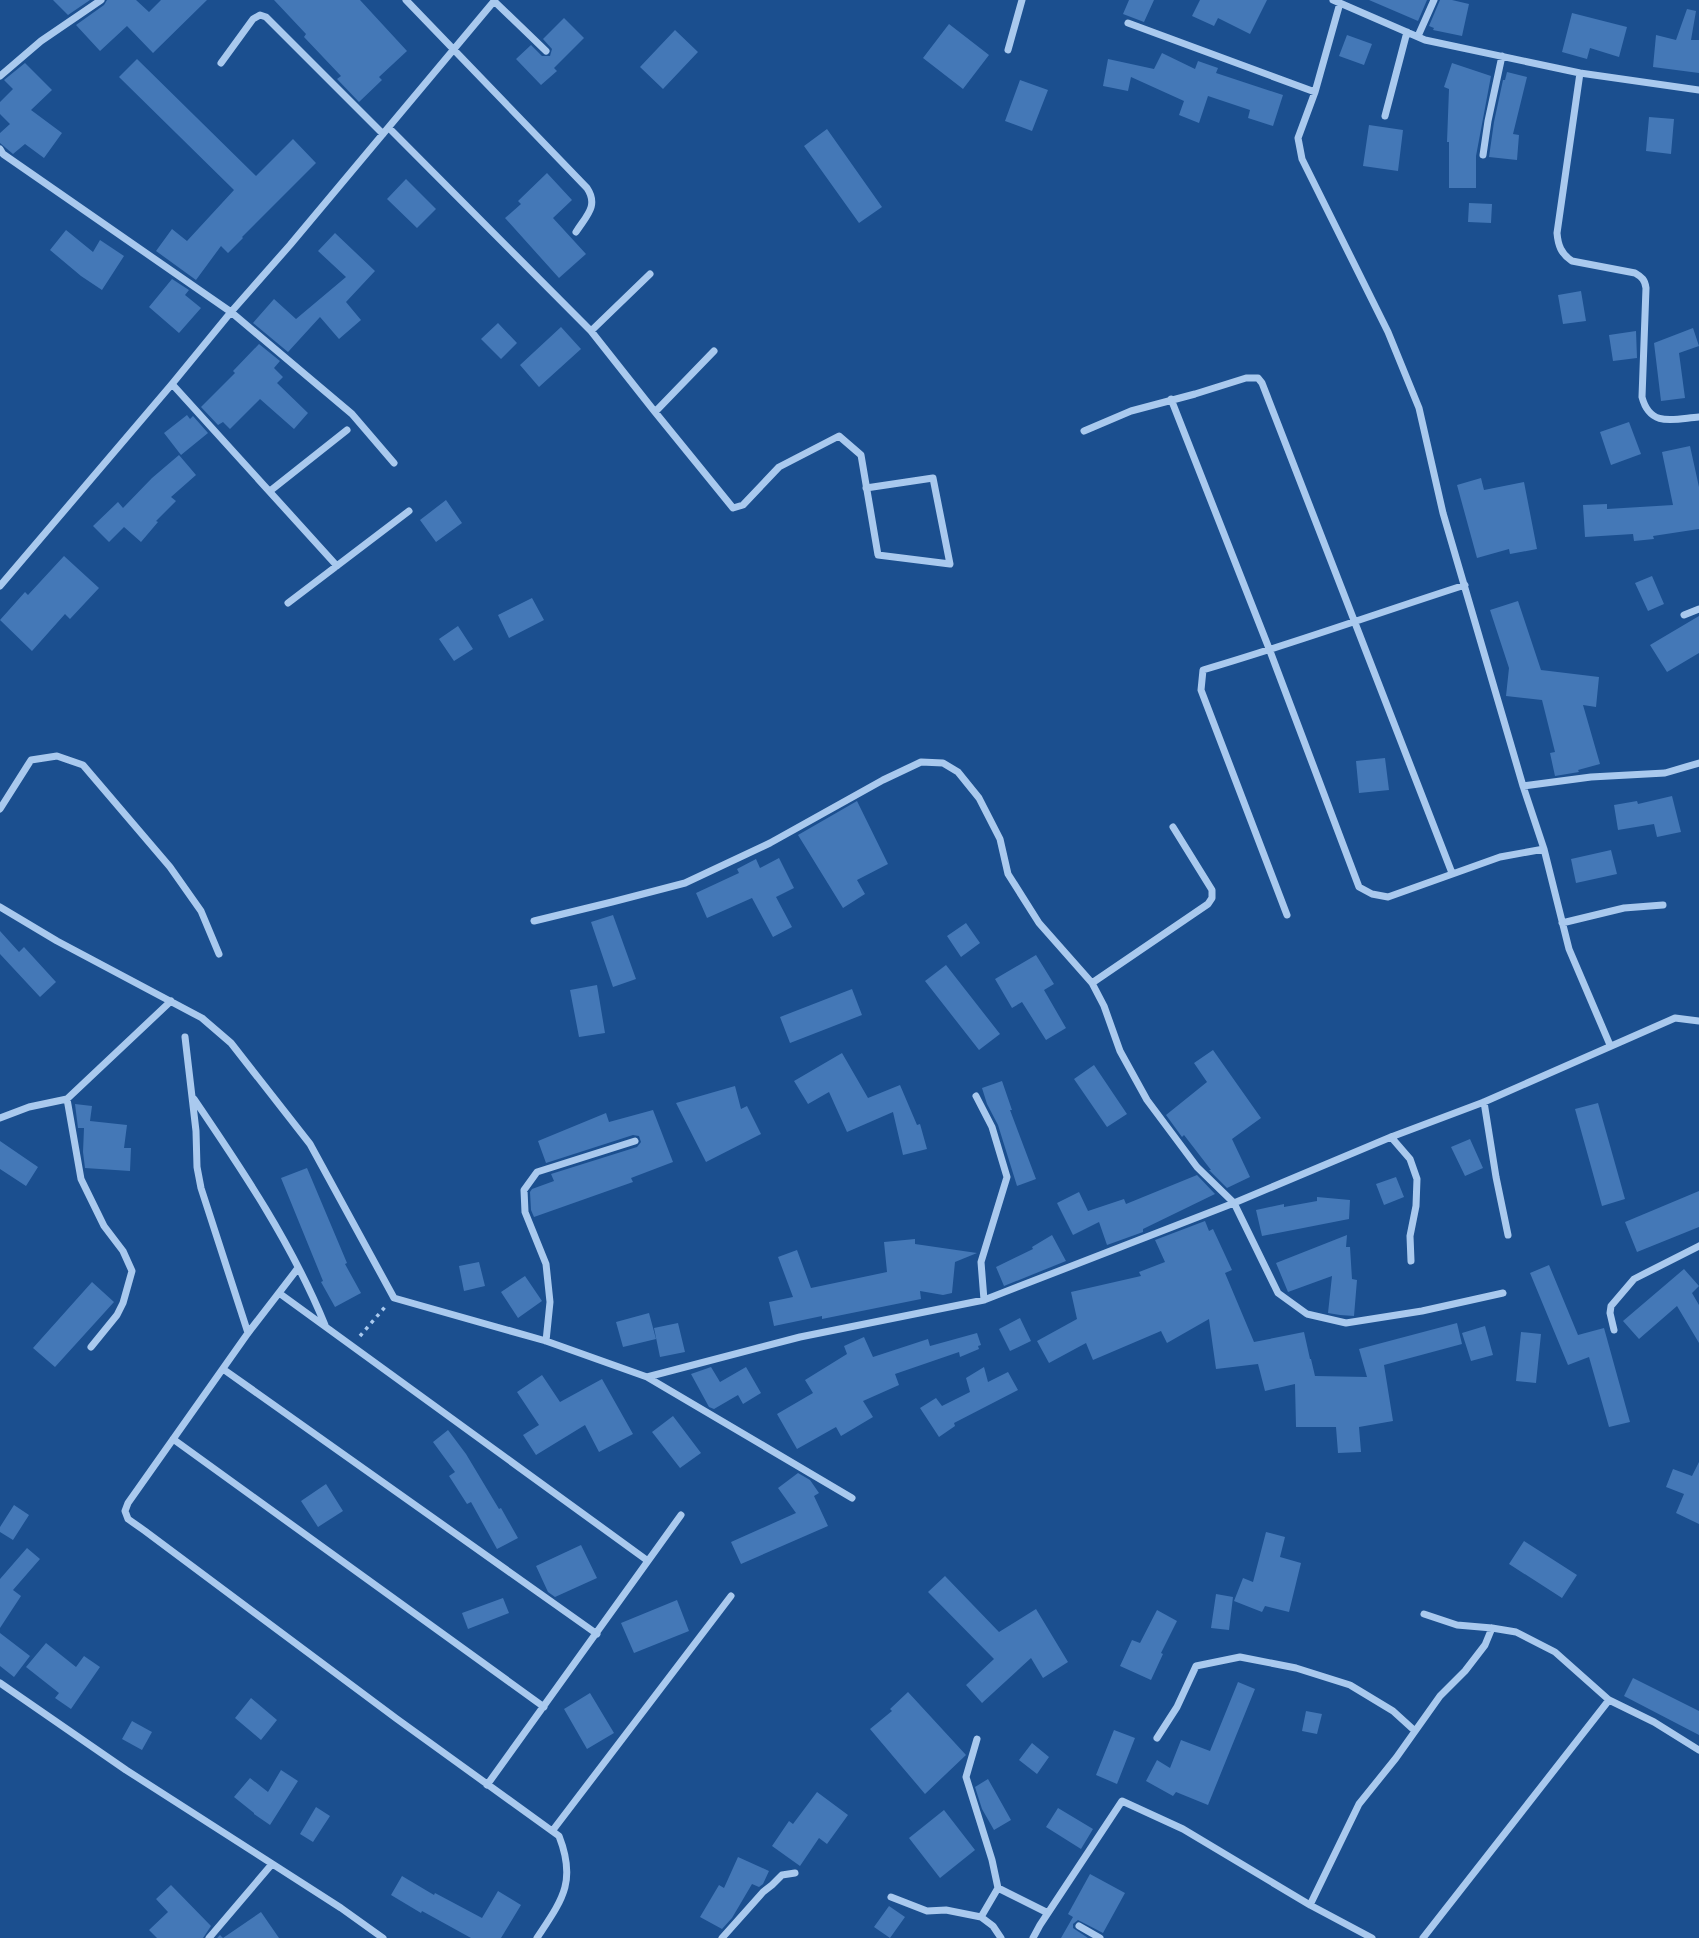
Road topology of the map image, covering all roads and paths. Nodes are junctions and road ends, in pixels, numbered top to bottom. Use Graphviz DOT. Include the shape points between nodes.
graph roads {
  1 [pos="101,0"];
  2 [pos="406,0"];
  3 [pos="494,0"];
  4 [pos="1022,0"];
  5 [pos="1434,0"];
  6 [pos="1336,1"];
  7 [pos="1128,23"];
  8 [pos="1407,32"];
  9 [pos="1418,36"];
  10 [pos="454,50"];
  11 [pos="1008,50"];
  12 [pos="546,51"];
  13 [pos="1502,56"];
  14 [pos="221,63"];
  15 [pos="1580,73"];
  16 [pos="0,76"];
  17 [pos="1699,90"];
  18 [pos="1315,92"];
  19 [pos="1385,116"];
  20 [pos="386,131"];
  21 [pos="0,149"];
  22 [pos="1483,155"];
  23 [pos="576,232"];
  24 [pos="650,274"];
  25 [pos="231,312"];
  26 [pos="591,331"];
  27 [pos="714,351"];
  28 [pos="172,384"];
  29 [pos="1171,399"];
  30 [pos="654,412"];
  31 [pos="1699,417"];
  32 [pos="347,430"];
  33 [pos="1084,431"];
  34 [pos="394,463"];
  35 [pos="866,488"];
  36 [pos="270,491"];
  37 [pos="408,511"];
  38 [pos="337,566"];
  39 [pos="1465,584"];
  40 [pos="0,586"];
  41 [pos="288,603"];
  42 [pos="1699,609"];
  43 [pos="1684,615"];
  44 [pos="1354,621"];
  45 [pos="1270,651"];
  46 [pos="1699,763"];
  47 [pos="1523,786"];
  48 [pos="0,809"];
  49 [pos="1173,827"];
  50 [pos="1544,849"];
  51 [pos="1452,873"];
  52 [pos="1663,905"];
  53 [pos="0,907"];
  54 [pos="1287,915"];
  55 [pos="534,921"];
  56 [pos="1562,923"];
  57 [pos="219,954"];
  58 [pos="1092,983"];
  59 [pos="171,1001"];
  60 [pos="1699,1021"];
  61 [pos="185,1037"];
  62 [pos="1610,1045"];
  63 [pos="192,1096"];
  64 [pos="976,1096"];
  65 [pos="67,1099"];
  66 [pos="1484,1102"];
  67 [pos="0,1118"];
  68 [pos="1391,1136"];
  69 [pos="635,1141"];
  70 [pos="1234,1203"];
  71 [pos="1508,1235"];
  72 [pos="1699,1245"];
  73 [pos="1411,1261"];
  74 [pos="298,1268"];
  75 [pos="279,1293"];
  76 [pos="1503,1293"];
  77 [pos="394,1298"];
  78 [pos="984,1300"];
  79 [pos="326,1326"];
  80 [pos="1614,1330"];
  81 [pos="248,1333"];
  82 [pos="546,1341"];
  83 [pos="352,1345"];
  84 [pos="90,1347"];
  85 [pos="223,1369"];
  86 [pos="647,1377"];
  87 [pos="173,1439"];
  88 [pos="852,1498"];
  89 [pos="681,1515"];
  90 [pos="648,1561"];
  91 [pos="731,1596"];
  92 [pos="1424,1614"];
  93 [pos="1492,1628"];
  94 [pos="597,1634"];
  95 [pos="0,1683"];
  96 [pos="1609,1700"];
  97 [pos="544,1707"];
  98 [pos="1415,1731"];
  99 [pos="1157,1738"];
  100 [pos="976,1739"];
  101 [pos="1699,1750"];
  102 [pos="487,1785"];
  103 [pos="553,1830"];
  104 [pos="272,1864"];
  105 [pos="795,1873"];
  106 [pos="998,1888"];
  107 [pos="891,1897"];
  108 [pos="1310,1905"];
  109 [pos="1048,1913"];
  110 [pos="981,1917"];
  111 [pos="1079,1926"];
  112 [pos="209,1938"];
  113 [pos="383,1938"];
  114 [pos="537,1938"];
  115 [pos="722,1938"];
  116 [pos="1001,1938"];
  117 [pos="1033,1938"];
  118 [pos="1100,1938"];
  119 [pos="1372,1938"];
  120 [pos="1423,1938"];
  1 -- 16 [label="street"];
  2 -- 10 [label="street"];
  3 -- 10 [label="street"];
  3 -- 12 [label="street"];
  4 -- 11 [label="street"];
  5 -- 9 [label="street"];
  6 -- 8 [label="street"];
  6 -- 18 [label="street"];
  7 -- 18 [label="street"];
  8 -- 9 [label="street"];
  8 -- 19 [label="street"];
  9 -- 13 [label="street"];
  10 -- 20 [label="street"];
  10 -- 23 [label="street" via="587,188 593,205"];
  13 -- 15 [label="street"];
  13 -- 22 [label="street"];
  14 -- 20 [label="street" via="253,19 266,17"];
  15 -- 17 [label="street"];
  15 -- 31 [label="street" via="1557,233 1560,249 1572,261 1641,276 1646,288 1645,408 1652,417 1663,419"];
  18 -- 39 [label="street" via="1298,138 1303,159 1388,332 1419,408"];
  20 -- 25 [label="street"];
  20 -- 26 [label="street"];
  21 -- 25 [label="street"];
  24 -- 26 [label="street"];
  25 -- 28 [label="street"];
  25 -- 34 [label="street" via="352,414"];
  26 -- 30 [label="street"];
  27 -- 30 [label="street"];
  28 -- 36 [label="street"];
  28 -- 40 [label="street"];
  29 -- 33 [label="street"];
  29 -- 44 [label="street" via="1246,378 1262,383"];
  29 -- 45 [label="street"];
  30 -- 35 [label="street" via="733,508 743,505 779,467 839,436 861,455"];
  32 -- 36 [label="street"];
  35 -- 35 [label="street" via="878,555 950,564 933,478"];
  36 -- 38 [label="street"];
  37 -- 38 [label="street"];
  38 -- 41 [label="street"];
  39 -- 44 [label="street"];
  39 -- 47 [label="street"];
  42 -- 43 [label="street"];
  44 -- 45 [label="street"];
  44 -- 51 [label="street"];
  45 -- 51 [label="street" via="1359,887 1388,897"];
  45 -- 54 [label="street" via="1203,670 1201,690"];
  46 -- 47 [label="street" via="1665,773"];
  47 -- 50 [label="street"];
  48 -- 57 [label="street" via="32,761 57,756 83,765 170,867 201,911"];
  49 -- 58 [label="street" via="1212,890 1209,904"];
  50 -- 51 [label="street"];
  50 -- 56 [label="street"];
  52 -- 56 [label="street" via="1624,908"];
  53 -- 59 [label="street"];
  55 -- 58 [label="street" via="685,883 770,844 921,762 943,763 958,772 979,798 1000,839 1008,874 1039,923"];
  56 -- 62 [label="street"];
  58 -- 70 [label="street" via="1120,1051 1147,1100 1197,1167"];
  59 -- 65 [label="street"];
  59 -- 77 [label="street" via="202,1018 231,1043 310,1144"];
  60 -- 62 [label="street" via="1675,1018"];
  61 -- 63 [label="street"];
  62 -- 66 [label="street"];
  63 -- 74 [label="street" via="278,1228"];
  63 -- 81 [label="street" via="201,1188"];
  64 -- 78 [label="street" via="992,1127 1007,1177 981,1262"];
  65 -- 67 [label="street"];
  65 -- 84 [label="street" via="82,1179 132,1271 117,1315"];
  66 -- 68 [label="street"];
  66 -- 71 [label="street"];
  68 -- 70 [label="street"];
  68 -- 73 [label="street" via="1410,1159 1417,1179"];
  69 -- 82 [label="street" via="537,1172 524,1190 525,1212 546,1264 550,1302"];
  70 -- 76 [label="street" via="1278,1293 1307,1314 1346,1323"];
  70 -- 78 [label="street"];
  72 -- 80 [label="street" via="1633,1279 1611,1306"];
  74 -- 75 [label="street"];
  74 -- 79 [label="street"];
  75 -- 79 [label="street"];
  75 -- 81 [label="street"];
  77 -- 82 [label="street"];
  77 -- 83 [label="path"];
  78 -- 86 [label="street" via="800,1337"];
  79 -- 83 [label="street"];
  81 -- 85 [label="street"];
  82 -- 86 [label="street"];
  83 -- 90 [label="street"];
  85 -- 87 [label="street"];
  85 -- 94 [label="street"];
  86 -- 88 [label="street"];
  87 -- 97 [label="street"];
  87 -- 102 [label="street" via="128,1503 128,1519"];
  89 -- 90 [label="street"];
  90 -- 94 [label="street"];
  91 -- 103 [label="street"];
  92 -- 93 [label="street" via="1457,1625"];
  93 -- 96 [label="street" via="1516,1632 1555,1652"];
  93 -- 98 [label="street" via="1485,1645"];
  94 -- 97 [label="street"];
  95 -- 104 [label="street"];
  96 -- 101 [label="street"];
  96 -- 120 [label="street"];
  97 -- 102 [label="street"];
  98 -- 99 [label="street" via="1394,1711 1350,1685 1240,1657 1196,1666"];
  98 -- 108 [label="street" via="1359,1804"];
  100 -- 106 [label="street" via="966,1777"];
  102 -- 103 [label="street"];
  103 -- 114 [label="street" via="563,1846 567,1883 564,1896"];
  104 -- 112 [label="street"];
  104 -- 113 [label="street"];
  105 -- 115 [label="street" via="782,1875"];
  106 -- 109 [label="street"];
  106 -- 110 [label="street"];
  107 -- 110 [label="street" via="927,1911"];
  108 -- 109 [label="street" via="1183,1829 1122,1801"];
  108 -- 119 [label="street"];
  109 -- 117 [label="street"];
  110 -- 116 [label="street"];
  111 -- 118 [label="street"];
}
